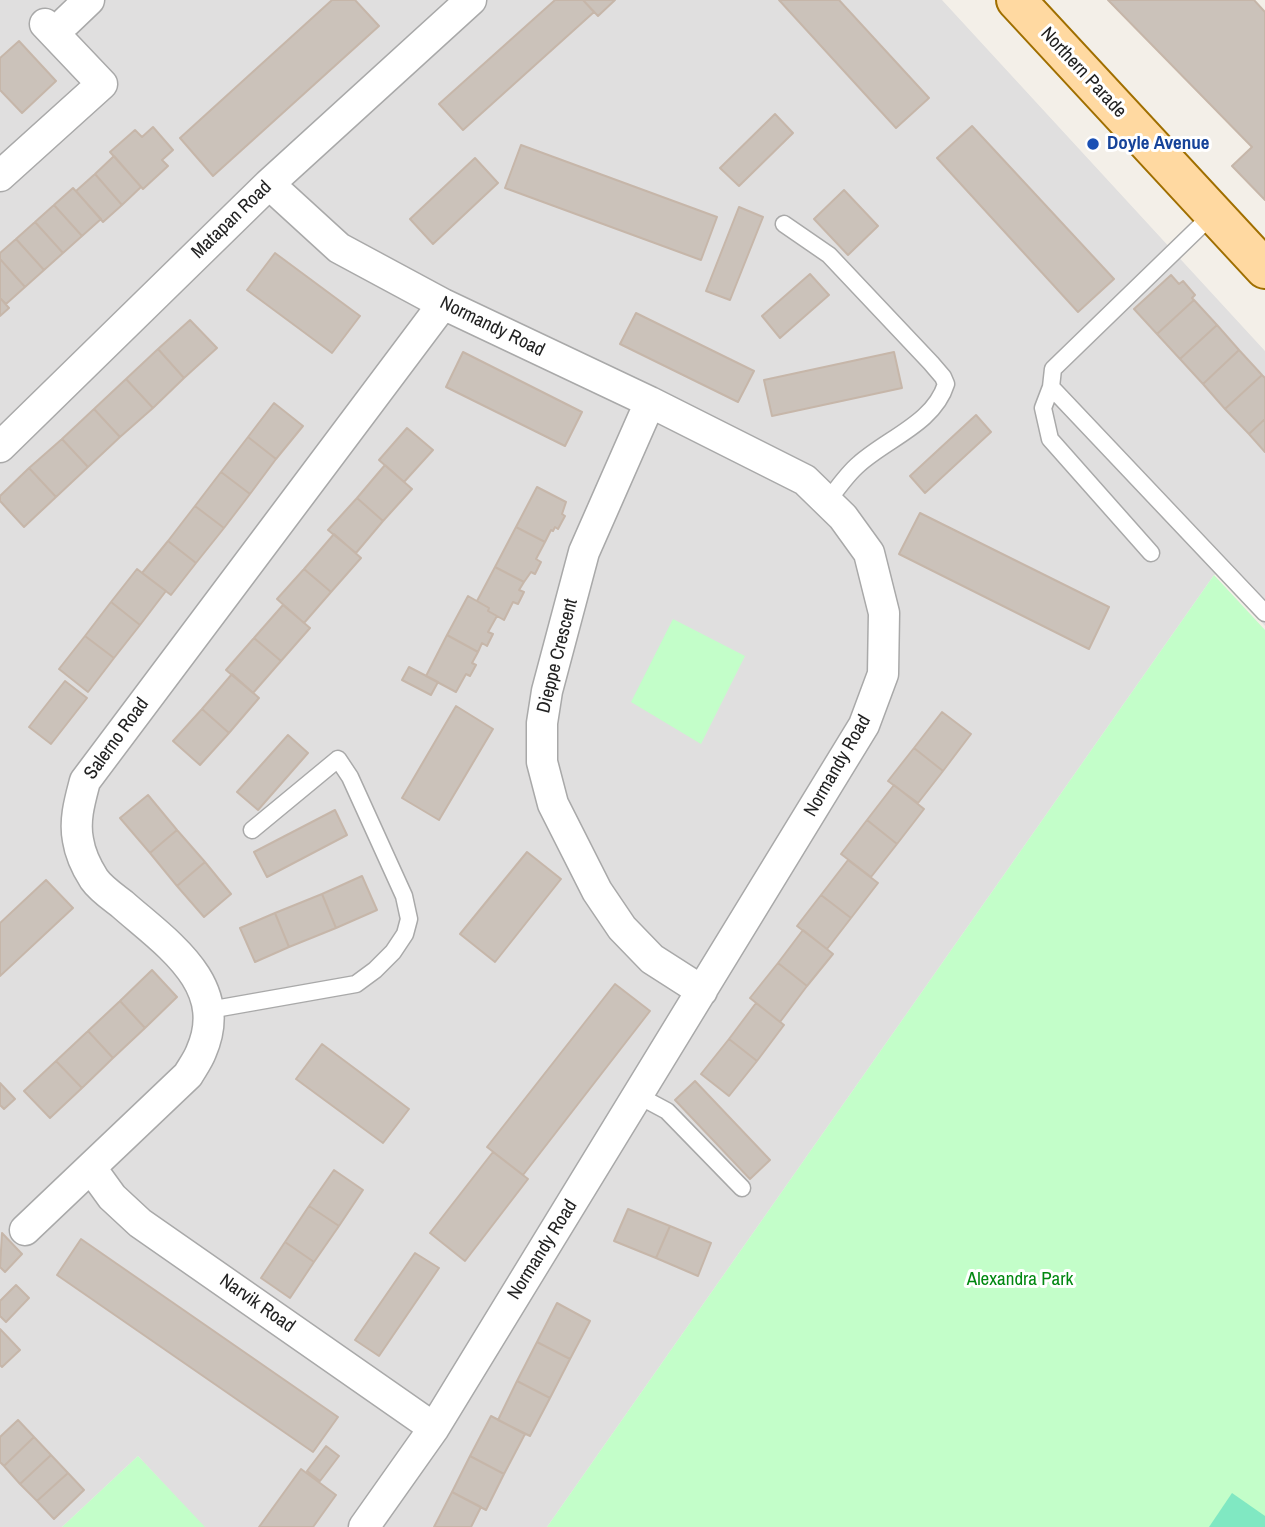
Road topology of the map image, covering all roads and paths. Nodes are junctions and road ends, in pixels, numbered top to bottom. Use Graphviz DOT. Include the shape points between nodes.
graph roads {
  1 [pos="89,0"];
  2 [pos="471,0"];
  3 [pos="1016,0"];
  4 [pos="0,176"];
  5 [pos="269,184"];
  6 [pos="1214,213"];
  7 [pos="784,224"];
  8 [pos="1265,268"];
  9 [pos="443,304"];
  10 [pos="1051,387"];
  11 [pos="650,402"];
  12 [pos="0,447"];
  13 [pos="827,502"];
  14 [pos="1151,554"];
  15 [pos="1265,613"];
  16 [pos="252,830"];
  17 [pos="702,990"];
  18 [pos="209,1010"];
  19 [pos="639,1096"];
  20 [pos="91,1168"];
  21 [pos="742,1188"];
  22 [pos="25,1230"];
  23 [pos="434,1428"];
  24 [pos="364,1527"];
  1 -- 4 [label="street" via="56,23 102,84"];
  2 -- 5 [label="street, Matapan Road"];
  3 -- 6 [label="main road, Northern Parade"];
  5 -- 9 [label="street, Normandy Road" via="339,247"];
  5 -- 12 [label="street, Matapan Road"];
  6 -- 8 [label="main road, Northern Parade"];
  6 -- 10 [label="lane" via="1054,369"];
  7 -- 13 [label="lane" via="829,255 946,384 942,399 930,412 857,465"];
  9 -- 11 [label="street, Normandy Road"];
  9 -- 18 [label="street, Salerno Road" via="85,781 77,838 85,863 96,881 191,967"];
  10 -- 14 [label="lane" via="1043,408 1050,439"];
  10 -- 15 [label="lane"];
  11 -- 13 [label="street, Normandy Road" via="804,480"];
  11 -- 17 [label="street, Dieppe Crescent" via="584,552 547,691 542,762 553,804 597,891 622,928 652,960"];
  13 -- 17 [label="street, Normandy Road" via="869,553 884,613 883,674 864,725"];
  16 -- 18 [label="lane" via="338,759 404,896 409,919 393,952 356,984"];
  17 -- 19 [label="street, Normandy Road"];
  18 -- 20 [label="street" via="202,1051 188,1075"];
  19 -- 21 [label="lane" via="667,1111"];
  19 -- 23 [label="street, Normandy Road"];
  20 -- 22 [label="street"];
  20 -- 23 [label="street, Narvik Road" via="112,1197 141,1223"];
  23 -- 24 [label="street, Normandy Road"];
}
